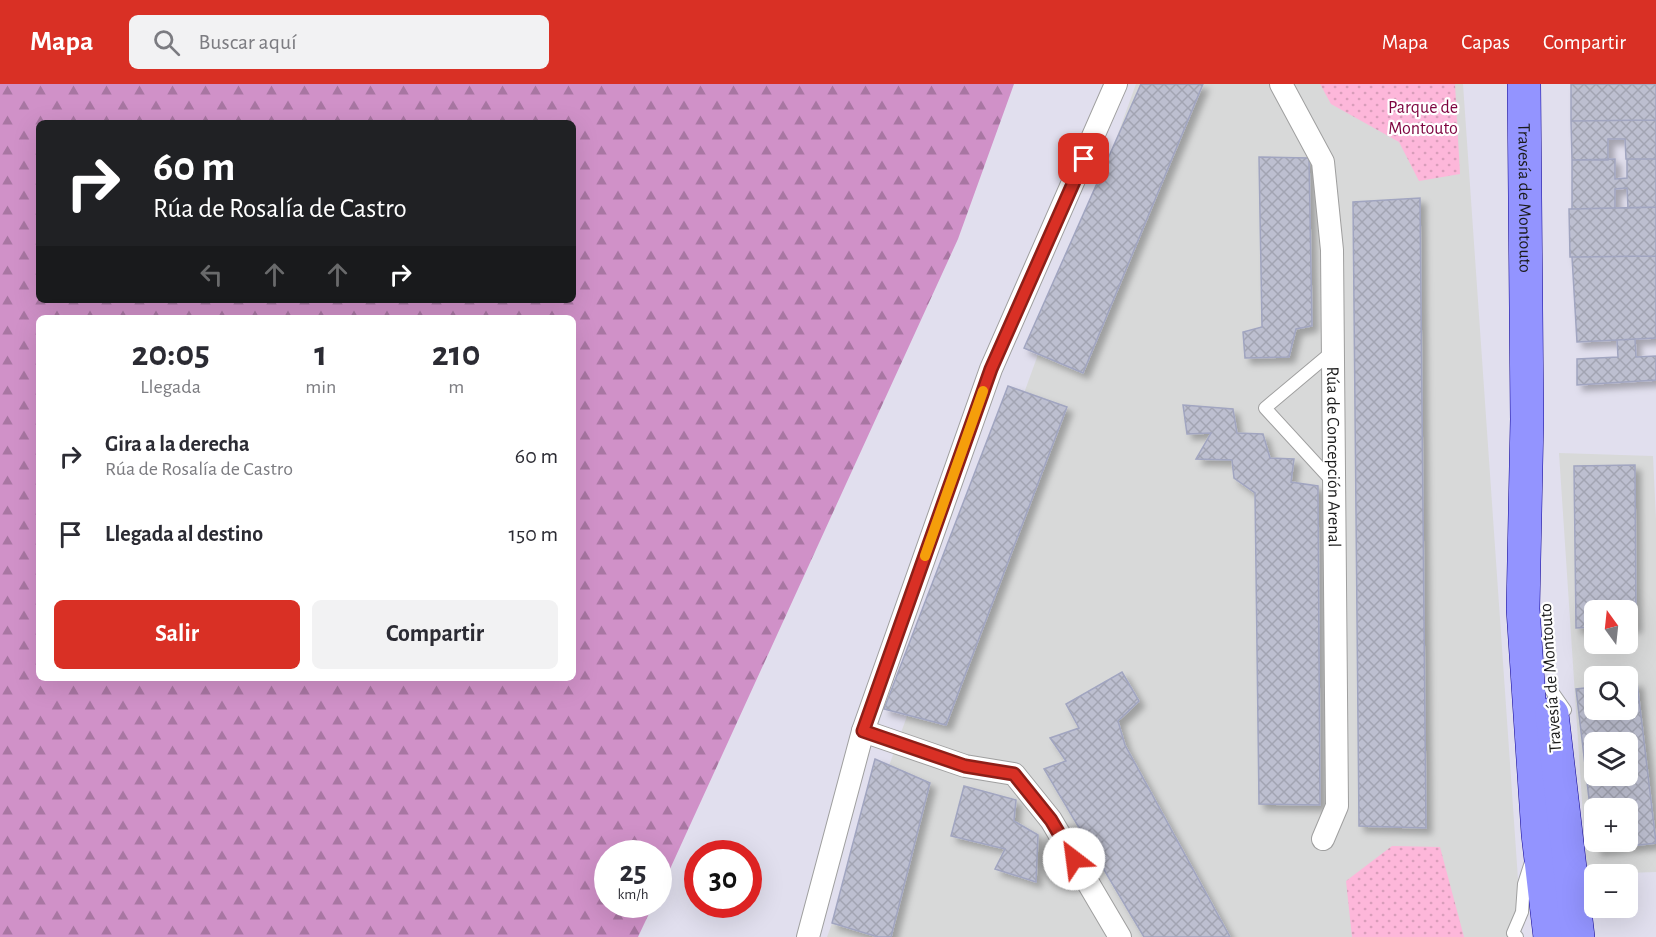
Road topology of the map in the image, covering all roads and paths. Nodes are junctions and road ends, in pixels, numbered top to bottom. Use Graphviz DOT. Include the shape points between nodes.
graph roads {
  1 [pos="1116,84"];
  2 [pos="1281,84"];
  3 [pos="1528,93"];
  4 [pos="1333,350"];
  5 [pos="1527,419"];
  6 [pos="1334,483"];
  7 [pos="863,731"];
  8 [pos="1561,731"];
  9 [pos="1575,807"];
  10 [pos="1544,833"];
  11 [pos="1323,839"];
  12 [pos="1581,854"];
  13 [pos="1539,919"];
  14 [pos="808,937"];
  15 [pos="1120,937"];
  16 [pos="1517,937"];
  17 [pos="1561,937"];
  18 [pos="1578,937"];
  1 -- 7 [label="street" via="991,369"];
  2 -- 4 [label="street, Rúa de Concepción Arenal" via="1323,162 1332,250"];
  3 -- 5 [label="main road, Travesía de Montouto"];
  4 -- 6 [label="street, Rúa de Concepción Arenal"];
  4 -- 6 [label="lane" via="1265,408"];
  5 -- 8 [label="main road, Travesía de Montouto" via="1551,690"];
  5 -- 10 [label="main road, Travesía de Montouto" via="1523,609"];
  6 -- 11 [label="street, Rúa de Concepción Arenal" via="1337,806"];
  7 -- 14 [label="street"];
  7 -- 15 [label="street" via="965,766 1014,774 1051,820"];
  8 -- 10 [label="lane"];
  8 -- 18 [label="main road, Travesía de Montouto"];
  9 -- 12 [label="lane"];
  10 -- 13 [label="main road, Travesía de Montouto"];
  13 -- 16 [label="lane" via="1514,933"];
  13 -- 17 [label="lane" via="1556,906"];
}
